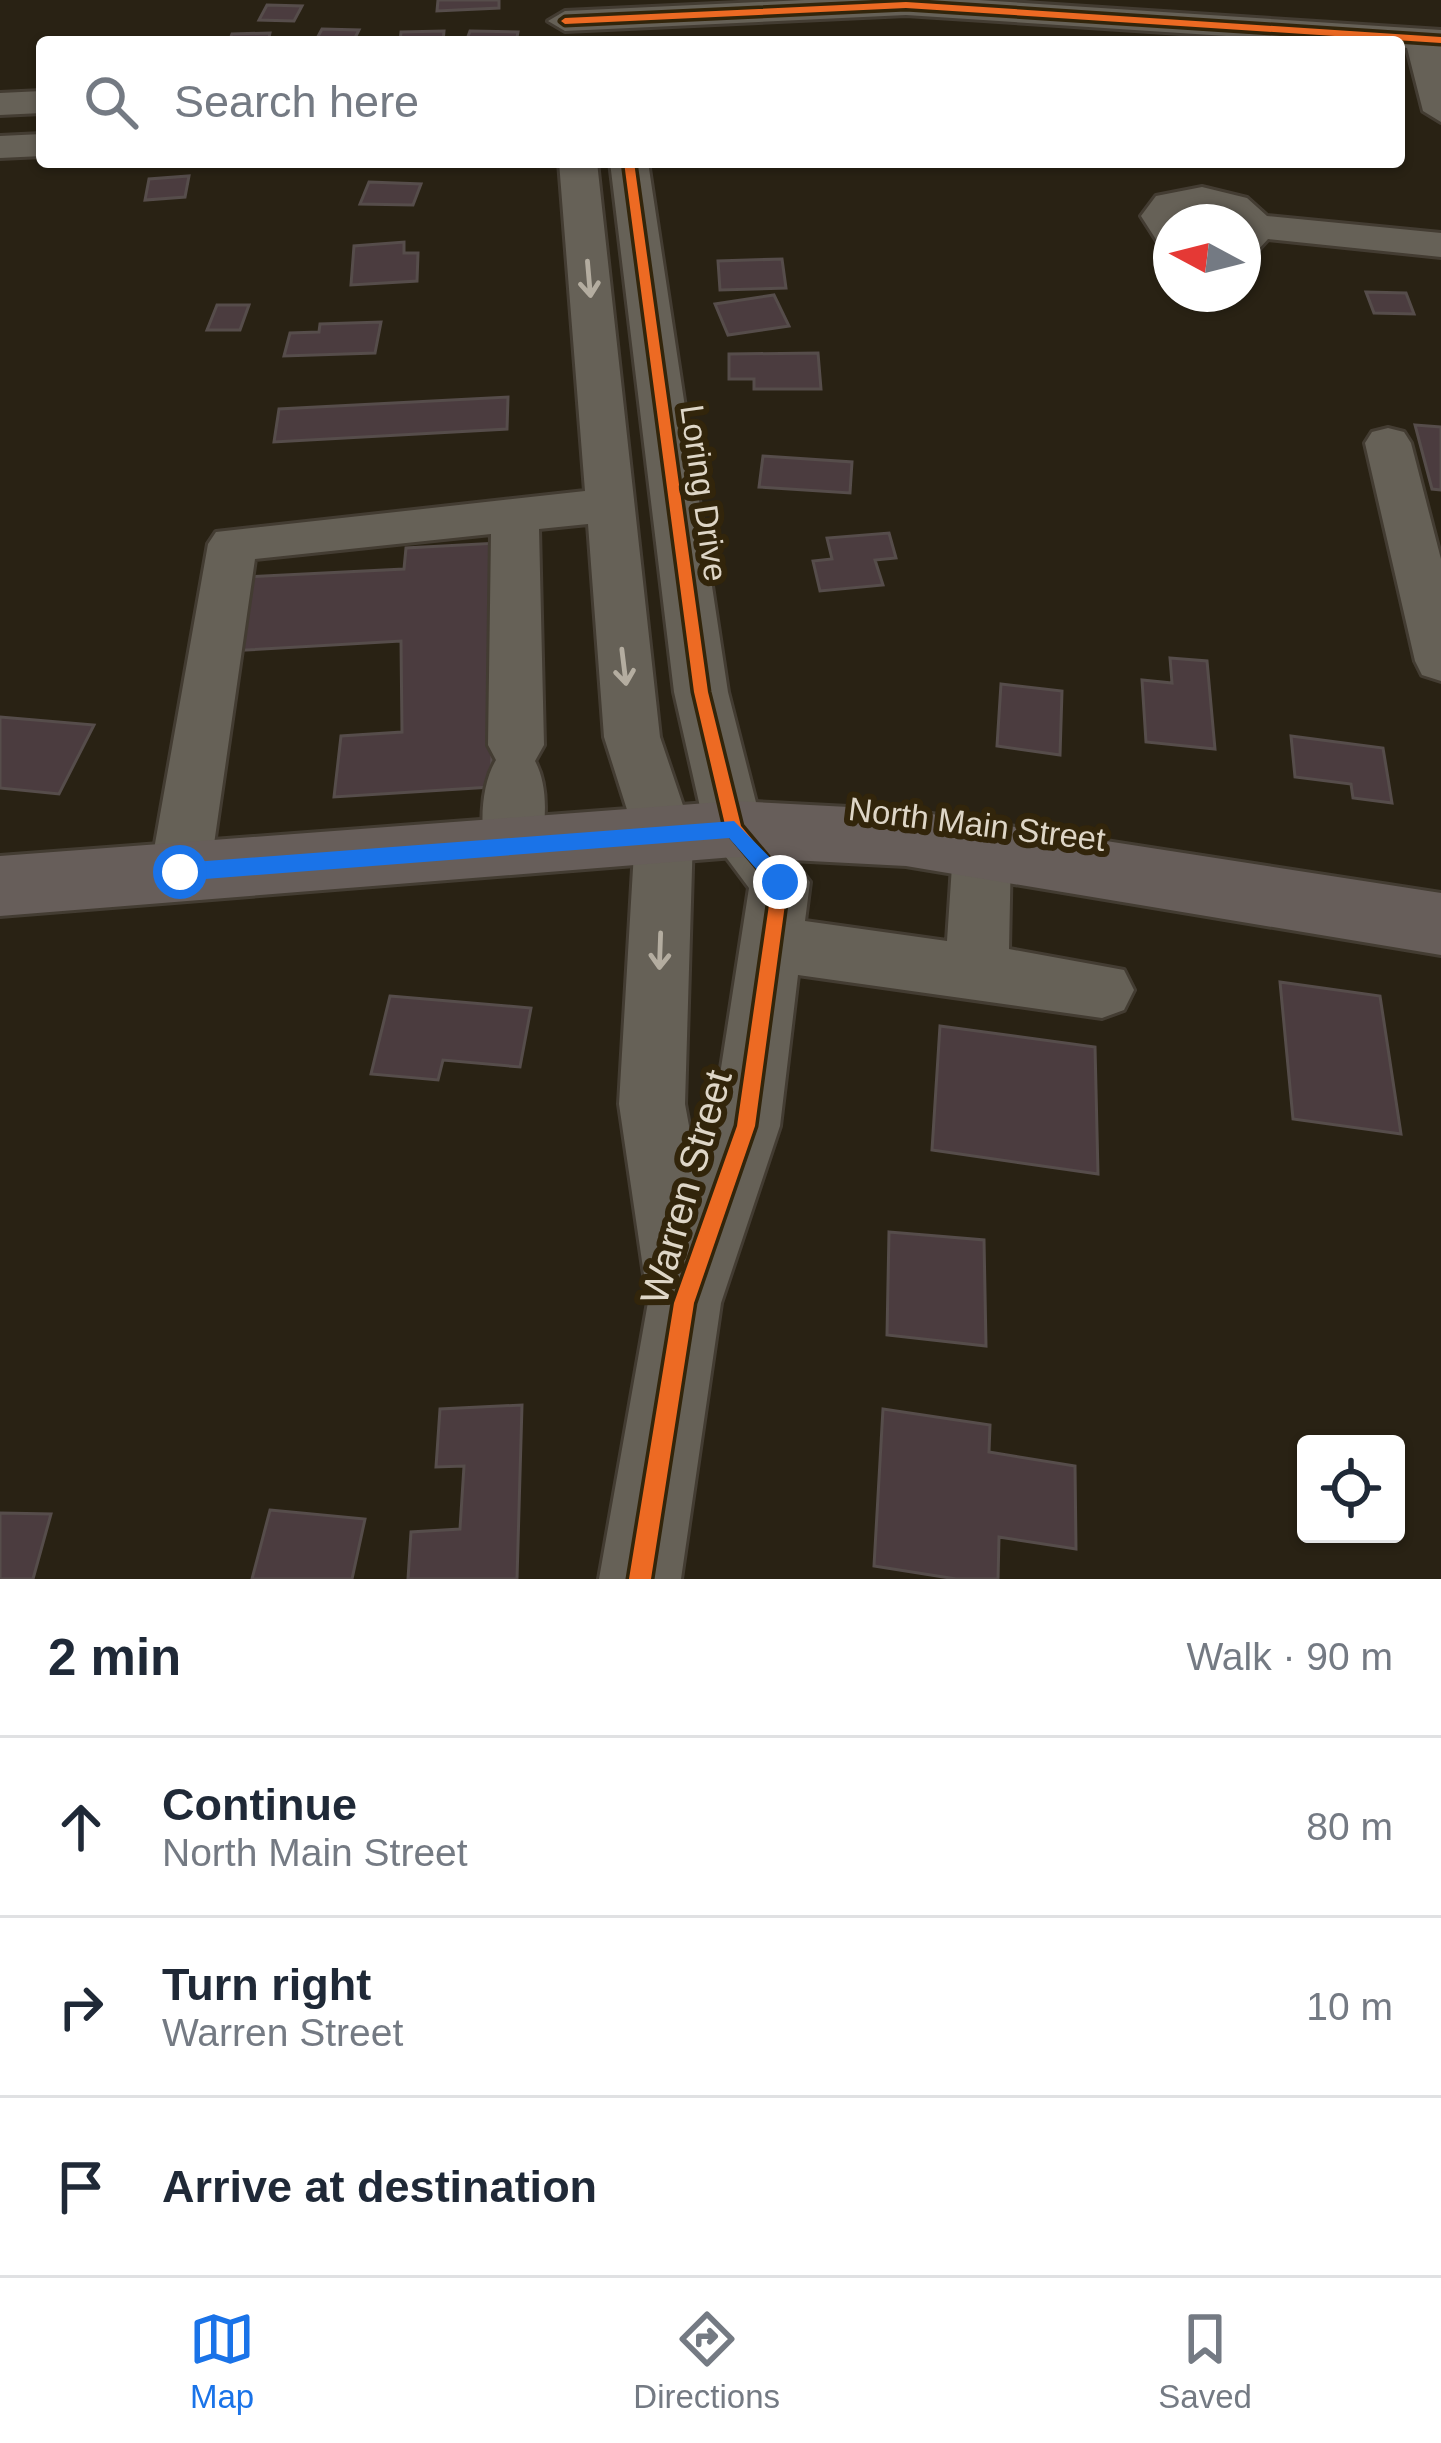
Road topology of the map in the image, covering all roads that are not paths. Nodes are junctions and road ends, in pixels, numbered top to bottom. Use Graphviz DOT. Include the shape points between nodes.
graph roads {
  1 [pos="609,20"];
  2 [pos="565,21"];
  3 [pos="1386,36"];
  4 [pos="1431,39"];
  5 [pos="36,102"];
  6 [pos="0,104"];
  7 [pos="1441,110"];
  8 [pos="36,145"];
  9 [pos="0,147"];
  10 [pos="579,168"];
  11 [pos="630,168"];
  12 [pos="1170,204"];
  13 [pos="1224,204"];
  14 [pos="1261,236"];
  15 [pos="1441,245"];
  16 [pos="1388,443"];
  17 [pos="610,505"];
  18 [pos="515,515"];
  19 [pos="1436,643"];
  20 [pos="734,830"];
  21 [pos="664,835"];
  22 [pos="512,847"];
  23 [pos="982,850"];
  24 [pos="180,872"];
  25 [pos="0,886"];
  26 [pos="1441,924"];
  27 [pos="772,944"];
  28 [pos="977,973"];
  29 [pos="1102,990"];
  30 [pos="684,1303"];
  31 [pos="640,1579"];
  1 -- 2 [label="street"];
  1 -- 3 [label="street" via="906,4"];
  4 -- 7 [label="street"];
  5 -- 6 [label="street"];
  8 -- 9 [label="street"];
  10 -- 17 [label="street, one-way"];
  11 -- 20 [label="street, Loring Drive" via="701,692"];
  12 -- 13 [label="street"];
  14 -- 15 [label="street"];
  16 -- 19 [label="street"];
  17 -- 18 [label="street"];
  17 -- 21 [label="street, one-way" via="632,737"];
  18 -- 22 [label="street"];
  18 -- 24 [label="street" via="233,544"];
  20 -- 21 [label="main road, North Main Street"];
  20 -- 23 [label="main road, North Main Street"];
  20 -- 27 [label="street, Warren Street" via="780,882"];
  21 -- 22 [label="main road, North Main Street"];
  21 -- 30 [label="street, Warren Street, one-way" via="652,1104"];
  22 -- 24 [label="main road, North Main Street"];
  23 -- 26 [label="main road, North Main Street"];
  23 -- 28 [label="street"];
  24 -- 25 [label="main road, North Main Street"];
  27 -- 28 [label="street"];
  27 -- 30 [label="street, Warren Street" via="746,1126"];
  28 -- 29 [label="street"];
  30 -- 31 [label="street, Warren Street"];
}
